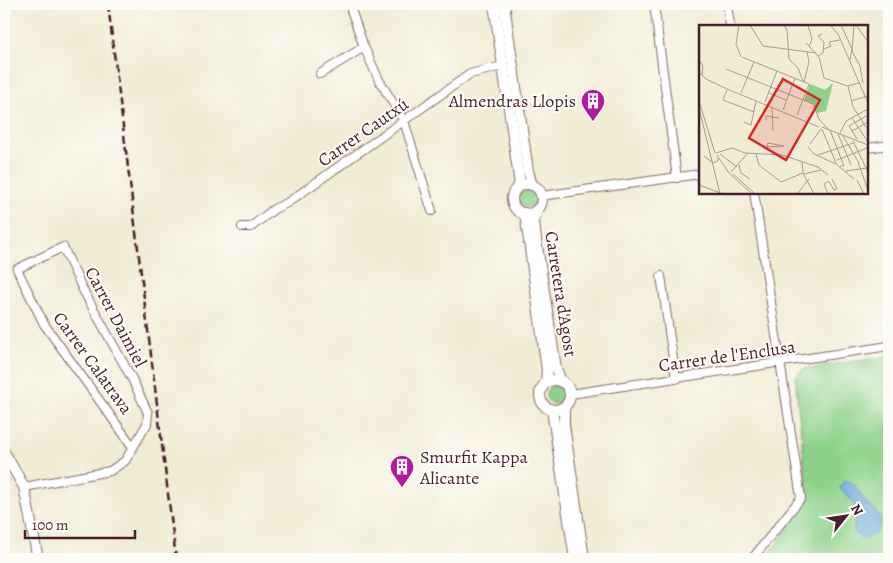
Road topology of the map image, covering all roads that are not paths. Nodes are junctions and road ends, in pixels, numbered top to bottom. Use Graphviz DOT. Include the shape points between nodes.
graph roads {
  1 [pos="349,4"];
  2 [pos="494,4"];
  3 [pos="504,4"];
  4 [pos="654,4"];
  5 [pos="726,4"];
  6 [pos="730,25"];
  7 [pos="364,47"];
  8 [pos="503,66"];
  9 [pos="320,74"];
  10 [pos="404,121"];
  11 [pos="889,145"];
  12 [pos="868,148"];
  13 [pos="699,174"];
  14 [pos="678,178"];
  15 [pos="520,185"];
  16 [pos="532,185"];
  17 [pos="754,194"];
  18 [pos="542,196"];
  19 [pos="536,210"];
  20 [pos="432,211"];
  21 [pos="524,213"];
  22 [pos="242,227"];
  23 [pos="17,269"];
  24 [pos="661,276"];
  25 [pos="889,346"];
  26 [pos="779,363"];
  27 [pos="676,379"];
  28 [pos="560,382"];
  29 [pos="546,383"];
  30 [pos="570,394"];
  31 [pos="564,407"];
  32 [pos="552,410"];
  33 [pos="133,447"];
  34 [pos="4,452"];
  35 [pos="24,487"];
  36 [pos="38,559"];
  37 [pos="575,559"];
  38 [pos="584,559"];
  39 [pos="752,559"];
  1 -- 7 [label="street"];
  2 -- 8 [label="main road"];
  3 -- 16 [label="main road"];
  4 -- 14 [label="street"];
  5 -- 6 [label="street"];
  7 -- 9 [label="street"];
  7 -- 10 [label="street"];
  8 -- 10 [label="street, Carrer Cautxú" via="470,74"];
  8 -- 15 [label="main road"];
  10 -- 20 [label="street"];
  10 -- 22 [label="street, Carrer Cautxú" via="287,204 274,209 251,227"];
  11 -- 12 [label="street"];
  13 -- 14 [label="street"];
  14 -- 18 [label="street"];
  15 -- 16 [label="main road"];
  15 -- 21 [label="main road" via="512,200 516,209"];
  16 -- 18 [label="main road"];
  17 -- 26 [label="street"];
  18 -- 19 [label="main road"];
  19 -- 21 [label="main road"];
  19 -- 28 [label="main road, Carretera d'Agost" via="536,240"];
  21 -- 29 [label="main road, Carretera d'Agost" via="547,370"];
  23 -- 33 [label="street, Carrer Calatrava" via="44,324"];
  23 -- 33 [label="street, Carrer Daimiel" via="63,247 148,413 147,424"];
  24 -- 27 [label="street"];
  25 -- 26 [label="street, Carrer de l'Enclusa"];
  26 -- 27 [label="street, Carrer de l'Enclusa"];
  26 -- 39 [label="street" via="801,498"];
  27 -- 30 [label="street, Carrer de l'Enclusa"];
  28 -- 29 [label="main road"];
  28 -- 30 [label="main road"];
  29 -- 32 [label="main road" via="540,396 544,405"];
  30 -- 31 [label="main road"];
  31 -- 32 [label="main road"];
  31 -- 38 [label="main road"];
  32 -- 37 [label="main road"];
  33 -- 35 [label="street" via="125,461 110,471"];
  34 -- 35 [label="main road"];
  35 -- 36 [label="main road"];
}
